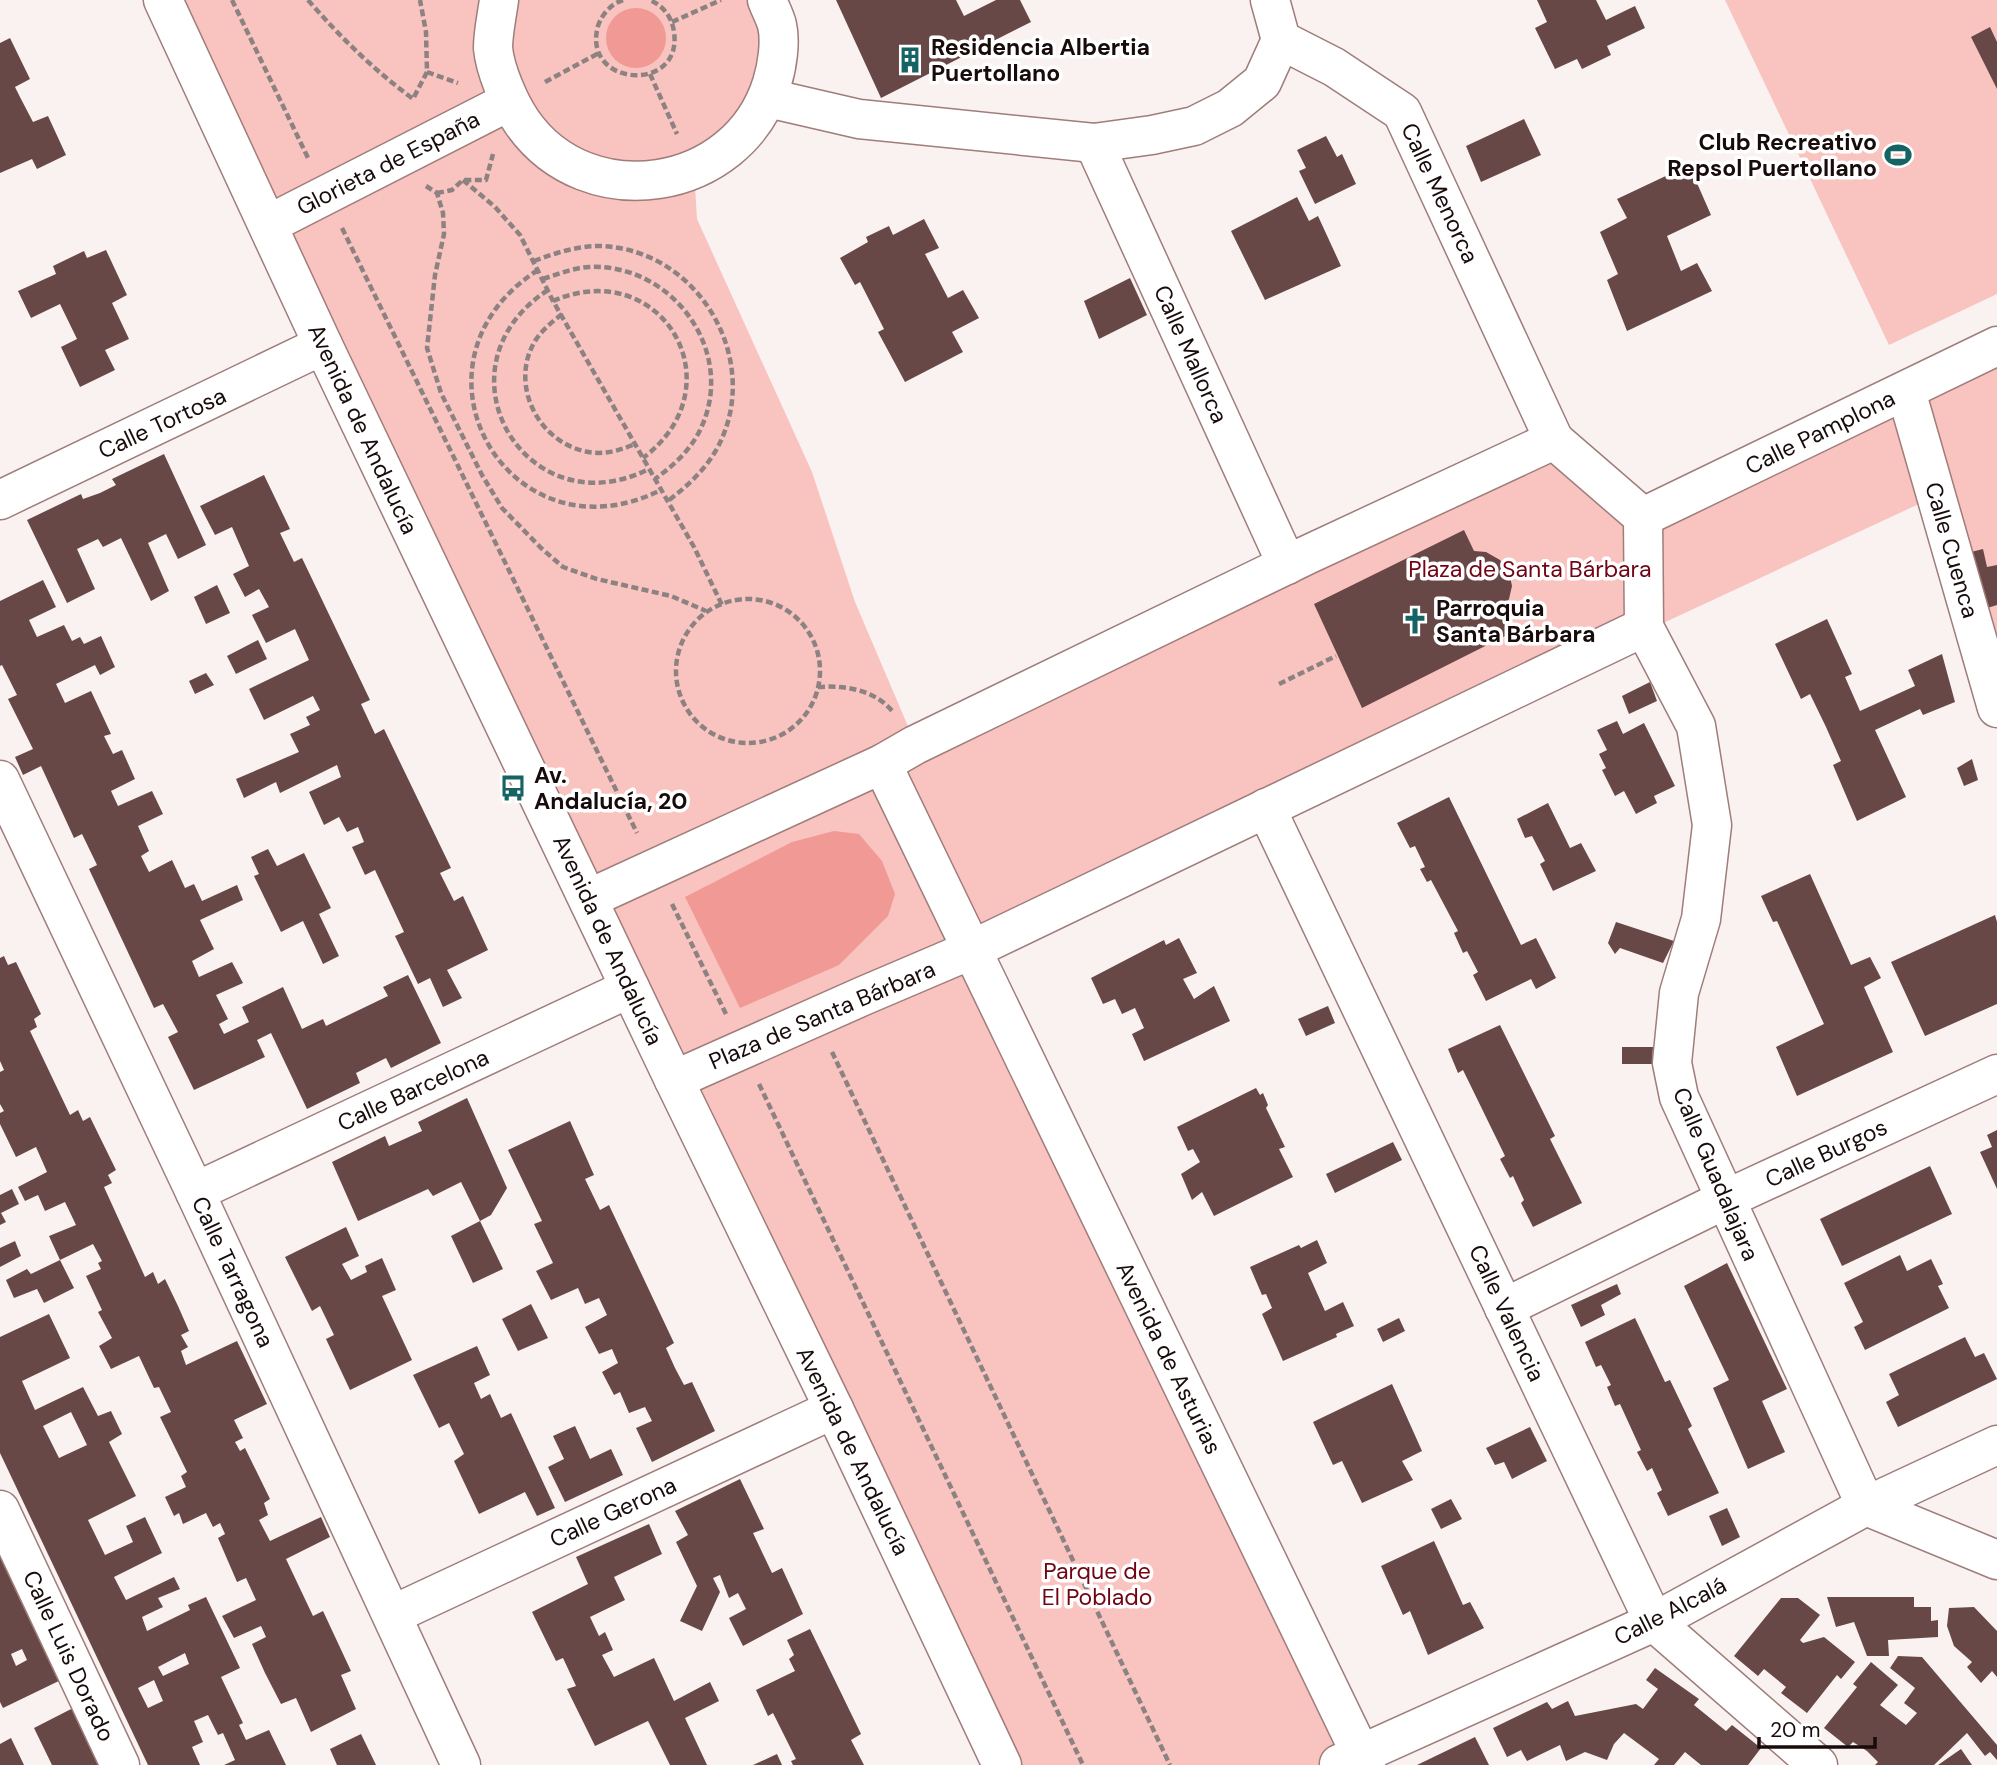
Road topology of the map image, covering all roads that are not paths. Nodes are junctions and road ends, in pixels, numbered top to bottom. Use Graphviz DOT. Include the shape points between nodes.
graph roads {
  1 [pos="163,0"];
  2 [pos="499,0"];
  3 [pos="767,0"];
  4 [pos="1270,0"];
  5 [pos="1281,40"];
  6 [pos="768,98"];
  7 [pos="508,102"];
  8 [pos="1094,143"];
  9 [pos="269,224"];
  10 [pos="323,345"];
  11 [pos="1997,346"];
  12 [pos="1906,391"];
  13 [pos="1554,440"];
  14 [pos="0,500"];
  15 [pos="1643,517"];
  16 [pos="1287,565"];
  17 [pos="1644,627"];
  18 [pos="1997,708"];
  19 [pos="881,764"];
  20 [pos="0,780"];
  21 [pos="1266,808"];
  22 [pos="589,899"];
  23 [pos="971,950"];
  24 [pos="630,988"];
  25 [pos="1997,1074"];
  26 [pos="674,1080"];
  27 [pos="195,1192"];
  28 [pos="1724,1200"];
  29 [pos="1504,1308"];
  30 [pos="834,1409"];
  31 [pos="1997,1445"];
  32 [pos="1866,1506"];
  33 [pos="0,1510"];
  34 [pos="1997,1560"];
  35 [pos="393,1615"];
  36 [pos="1654,1622"];
  37 [pos="1355,1761"];
  38 [pos="120,1765"];
  39 [pos="461,1765"];
  40 [pos="1002,1765"];
  41 [pos="1818,1765"];
  1 -- 9 [label="street, Avenida de Andalucía"];
  2 -- 7 [label="street" via="493,48"];
  3 -- 6 [label="street" via="778,26 776,70"];
  4 -- 5 [label="street"];
  5 -- 8 [label="street" via="1262,82 1230,108 1194,126"];
  5 -- 13 [label="street, Calle Menorca" via="1334,67 1402,112"];
  6 -- 7 [label="street" via="737,142 694,171 675,178 624,182 576,169 535,141"];
  6 -- 8 [label="street" via="859,119"];
  7 -- 9 [label="street, Glorieta de España"];
  8 -- 16 [label="street, Calle Mallorca"];
  9 -- 10 [label="street, Avenida de Andalucía"];
  10 -- 14 [label="street, Calle Tortosa"];
  10 -- 22 [label="street, Avenida de Andalucía"];
  11 -- 12 [label="street, Calle Pamplona"];
  12 -- 15 [label="street, Calle Pamplona"];
  12 -- 18 [label="street, Calle Cuenca"];
  13 -- 15 [label="street"];
  13 -- 16 [label="street"];
  15 -- 17 [label="street"];
  16 -- 19 [label="street"];
  17 -- 21 [label="street, Plaza de Santa Bárbara"];
  17 -- 28 [label="street, Calle Guadalajara" via="1696,726 1712,825 1701,919 1679,993 1672,1063 1679,1097"];
  19 -- 22 [label="street"];
  19 -- 23 [label="street"];
  20 -- 27 [label="street, Calle Tarragona"];
  21 -- 23 [label="street, Plaza de Santa Bárbara"];
  21 -- 29 [label="street, Calle Valencia"];
  22 -- 24 [label="street, Avenida de Andalucía"];
  23 -- 26 [label="street, Plaza de Santa Bárbara"];
  23 -- 37 [label="street, Avenida de Asturias"];
  24 -- 26 [label="street, Avenida de Andalucía"];
  24 -- 27 [label="street, Calle Barcelona"];
  25 -- 28 [label="street, Calle Burgos"];
  26 -- 30 [label="street, Avenida de Andalucía"];
  27 -- 35 [label="street, Calle Tarragona"];
  28 -- 29 [label="street, Calle Burgos"];
  28 -- 32 [label="street, Calle Guadalajara"];
  29 -- 36 [label="street, Calle Valencia"];
  30 -- 35 [label="street, Calle Gerona"];
  30 -- 40 [label="street, Avenida de Andalucía"];
  31 -- 32 [label="street, Calle Alcalá"];
  32 -- 34 [label="street"];
  32 -- 36 [label="street, Calle Alcalá"];
  33 -- 38 [label="street, Calle Luis Dorado"];
  35 -- 39 [label="street, Calle Tarragona"];
  36 -- 37 [label="street, Calle Alcalá"];
  36 -- 41 [label="street, Calle Valencia"];
}
